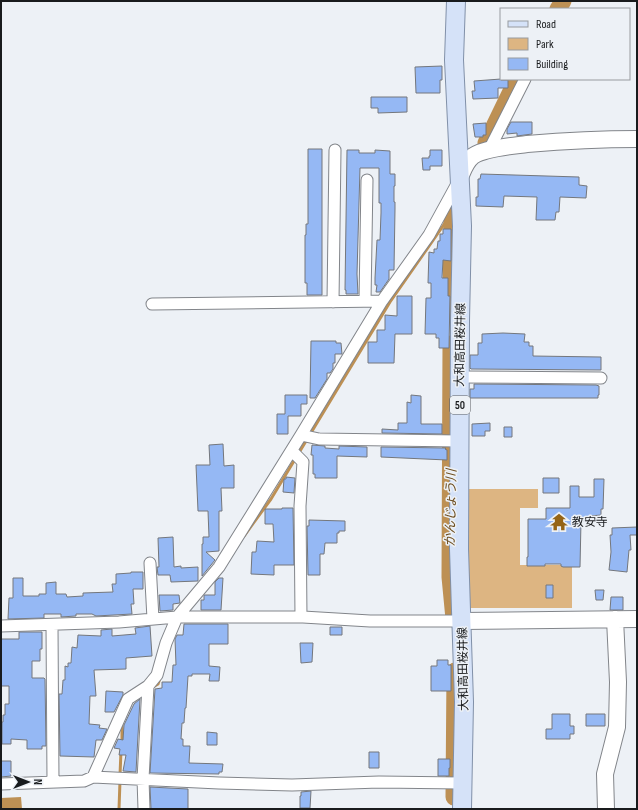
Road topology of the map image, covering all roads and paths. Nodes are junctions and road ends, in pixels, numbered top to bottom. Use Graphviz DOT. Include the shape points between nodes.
graph roads {
  1 [pos="456,1"];
  2 [pos="524,80"];
  3 [pos="637,139"];
  4 [pos="335,150"];
  5 [pos="489,150"];
  6 [pos="367,180"];
  7 [pos="459,180"];
  8 [pos="382,301"];
  9 [pos="333,302"];
  10 [pos="365,302"];
  11 [pos="152,304"];
  12 [pos="460,377"];
  13 [pos="601,378"];
  14 [pos="301,435"];
  15 [pos="454,441"];
  16 [pos="292,451"];
  17 [pos="150,563"];
  18 [pos="177,617"];
  19 [pos="301,617"];
  20 [pos="153,619"];
  21 [pos="615,619"];
  22 [pos="637,619"];
  23 [pos="457,621"];
  24 [pos="52,625"];
  25 [pos="1,626"];
  26 [pos="148,686"];
  27 [pos="93,777"];
  28 [pos="143,778"];
  29 [pos="52,782"];
  30 [pos="456,782"];
  31 [pos="1,784"];
  32 [pos="144,809"];
  33 [pos="462,809"];
  34 [pos="606,809"];
  1 -- 7 [label="main road, 大和高田桜井線 / 50" via="454,60"];
  2 -- 5 [label="street"];
  3 -- 5 [label="street" via="562,141"];
  4 -- 9 [label="street"];
  5 -- 7 [label="street" via="474,156 466,163"];
  6 -- 10 [label="street"];
  7 -- 8 [label="street" via="429,235"];
  7 -- 12 [label="main road, 大和高田桜井線 / 50" via="462,226"];
  8 -- 10 [label="street"];
  8 -- 14 [label="street"];
  9 -- 10 [label="street"];
  9 -- 11 [label="street"];
  12 -- 13 [label="street"];
  12 -- 15 [label="main road, 大和高田桜井線 / 50"];
  14 -- 15 [label="street" via="319,439"];
  14 -- 16 [label="street"];
  15 -- 23 [label="main road, 大和高田桜井線 / 50" via="459,549"];
  16 -- 18 [label="street" via="219,567"];
  16 -- 19 [label="street" via="303,462 300,506"];
  17 -- 20 [label="street"];
  18 -- 19 [label="street"];
  18 -- 20 [label="street"];
  18 -- 26 [label="street" via="156,676"];
  19 -- 23 [label="street" via="370,621"];
  20 -- 24 [label="street"];
  21 -- 22 [label="street"];
  21 -- 23 [label="street"];
  21 -- 34 [label="street" via="617,727 605,774"];
  23 -- 30 [label="main road, 大和高田桜井線 / 50" via="464,702"];
  24 -- 25 [label="street"];
  24 -- 29 [label="street"];
  26 -- 27 [label="street" via="128,699"];
  26 -- 28 [label="street"];
  27 -- 28 [label="street"];
  27 -- 29 [label="street" via="84,781"];
  28 -- 30 [label="street" via="292,785"];
  28 -- 32 [label="street"];
  29 -- 31 [label="street"];
  30 -- 33 [label="main road, 大和高田桜井線 / 50"];
}
